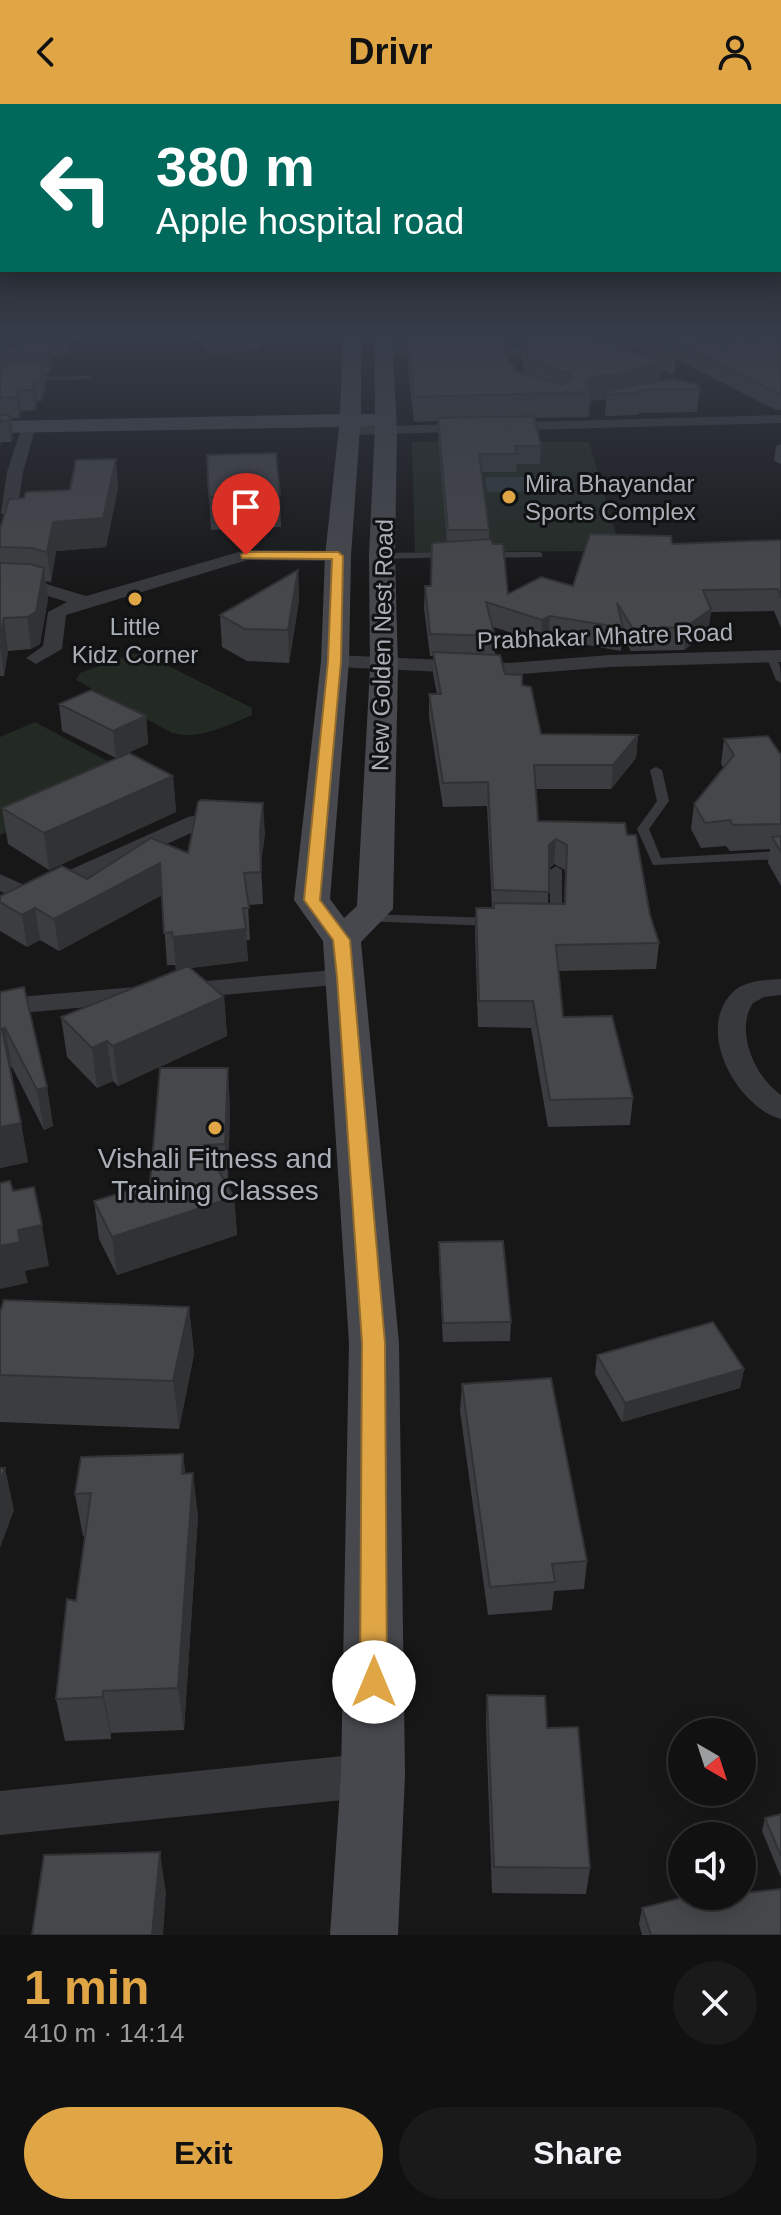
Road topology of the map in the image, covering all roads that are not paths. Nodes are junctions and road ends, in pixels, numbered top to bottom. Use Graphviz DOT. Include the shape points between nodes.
graph roads {
  1 [pos="349,420"];
  2 [pos="386,420"];
  3 [pos="600,420"];
  4 [pos="716,420"];
  5 [pos="750,420"];
  6 [pos="386,425"];
  7 [pos="602,425"];
  8 [pos="29,426"];
  9 [pos="349,426"];
  10 [pos="0,427"];
  11 [pos="781,434"];
  12 [pos="9,513"];
  13 [pos="460,555"];
  14 [pos="476,555"];
  15 [pos="539,555"];
  16 [pos="338,556"];
  17 [pos="382,556"];
  18 [pos="0,585"];
  19 [pos="86,602"];
  20 [pos="776,656"];
  21 [pos="36,658"];
  22 [pos="335,661"];
  23 [pos="384,661"];
  24 [pos="781,680"];
  25 [pos="656,770"];
  26 [pos="244,814"];
  27 [pos="781,855"];
  28 [pos="556,870"];
  29 [pos="0,881"];
  30 [pos="30,897"];
  31 [pos="0,912"];
  32 [pos="508,922"];
  33 [pos="540,923"];
  34 [pos="351,945"];
  35 [pos="781,987"];
  36 [pos="0,1011"];
  37 [pos="781,1109"];
  38 [pos="373,1775"];
  39 [pos="0,1813"];
  40 [pos="364,1935"];
  1 -- 9 [label="main road, New Golden Nest Road"];
  2 -- 6 [label="main road, New Golden Nest Road"];
  3 -- 7 [label="street"];
  4 -- 7 [label="street"];
  5 -- 11 [label="street"];
  6 -- 7 [label="street"];
  6 -- 9 [label="main road"];
  6 -- 17 [label="main road, New Golden Nest Road"];
  8 -- 9 [label="main road"];
  8 -- 10 [label="main road"];
  8 -- 12 [label="street"];
  9 -- 16 [label="main road, New Golden Nest Road"];
  13 -- 17 [label="lane"];
  14 -- 15 [label="lane"];
  16 -- 19 [label="street" via="246,555"];
  16 -- 22 [label="main road, New Golden Nest Road"];
  17 -- 23 [label="main road, New Golden Nest Road"];
  18 -- 19 [label="street" via="36,587"];
  19 -- 21 [label="street" via="57,612 52,649"];
  20 -- 23 [label="street, Prabhakar Mhatre Road" via="509,669"];
  20 -- 24 [label="lane"];
  22 -- 23 [label="street, Prabhakar Mhatre Road"];
  22 -- 34 [label="main road, New Golden Nest Road" via="312,900"];
  23 -- 34 [label="main road, New Golden Nest Road" via="375,909"];
  25 -- 27 [label="lane" via="663,801 643,829 657,862"];
  26 -- 30 [label="street" via="196,822"];
  28 -- 33 [label="lane" via="556,924"];
  29 -- 30 [label="street"];
  30 -- 31 [label="street"];
  32 -- 34 [label="lane"];
  34 -- 36 [label="street"];
  34 -- 38 [label="main road, New Golden Nest Road" via="374,1343"];
  35 -- 37 [label="street" via="754,990 741,1000 732,1021 738,1062 757,1091"];
  38 -- 39 [label="street"];
  38 -- 40 [label="main road, New Golden Nest Road"];
}
